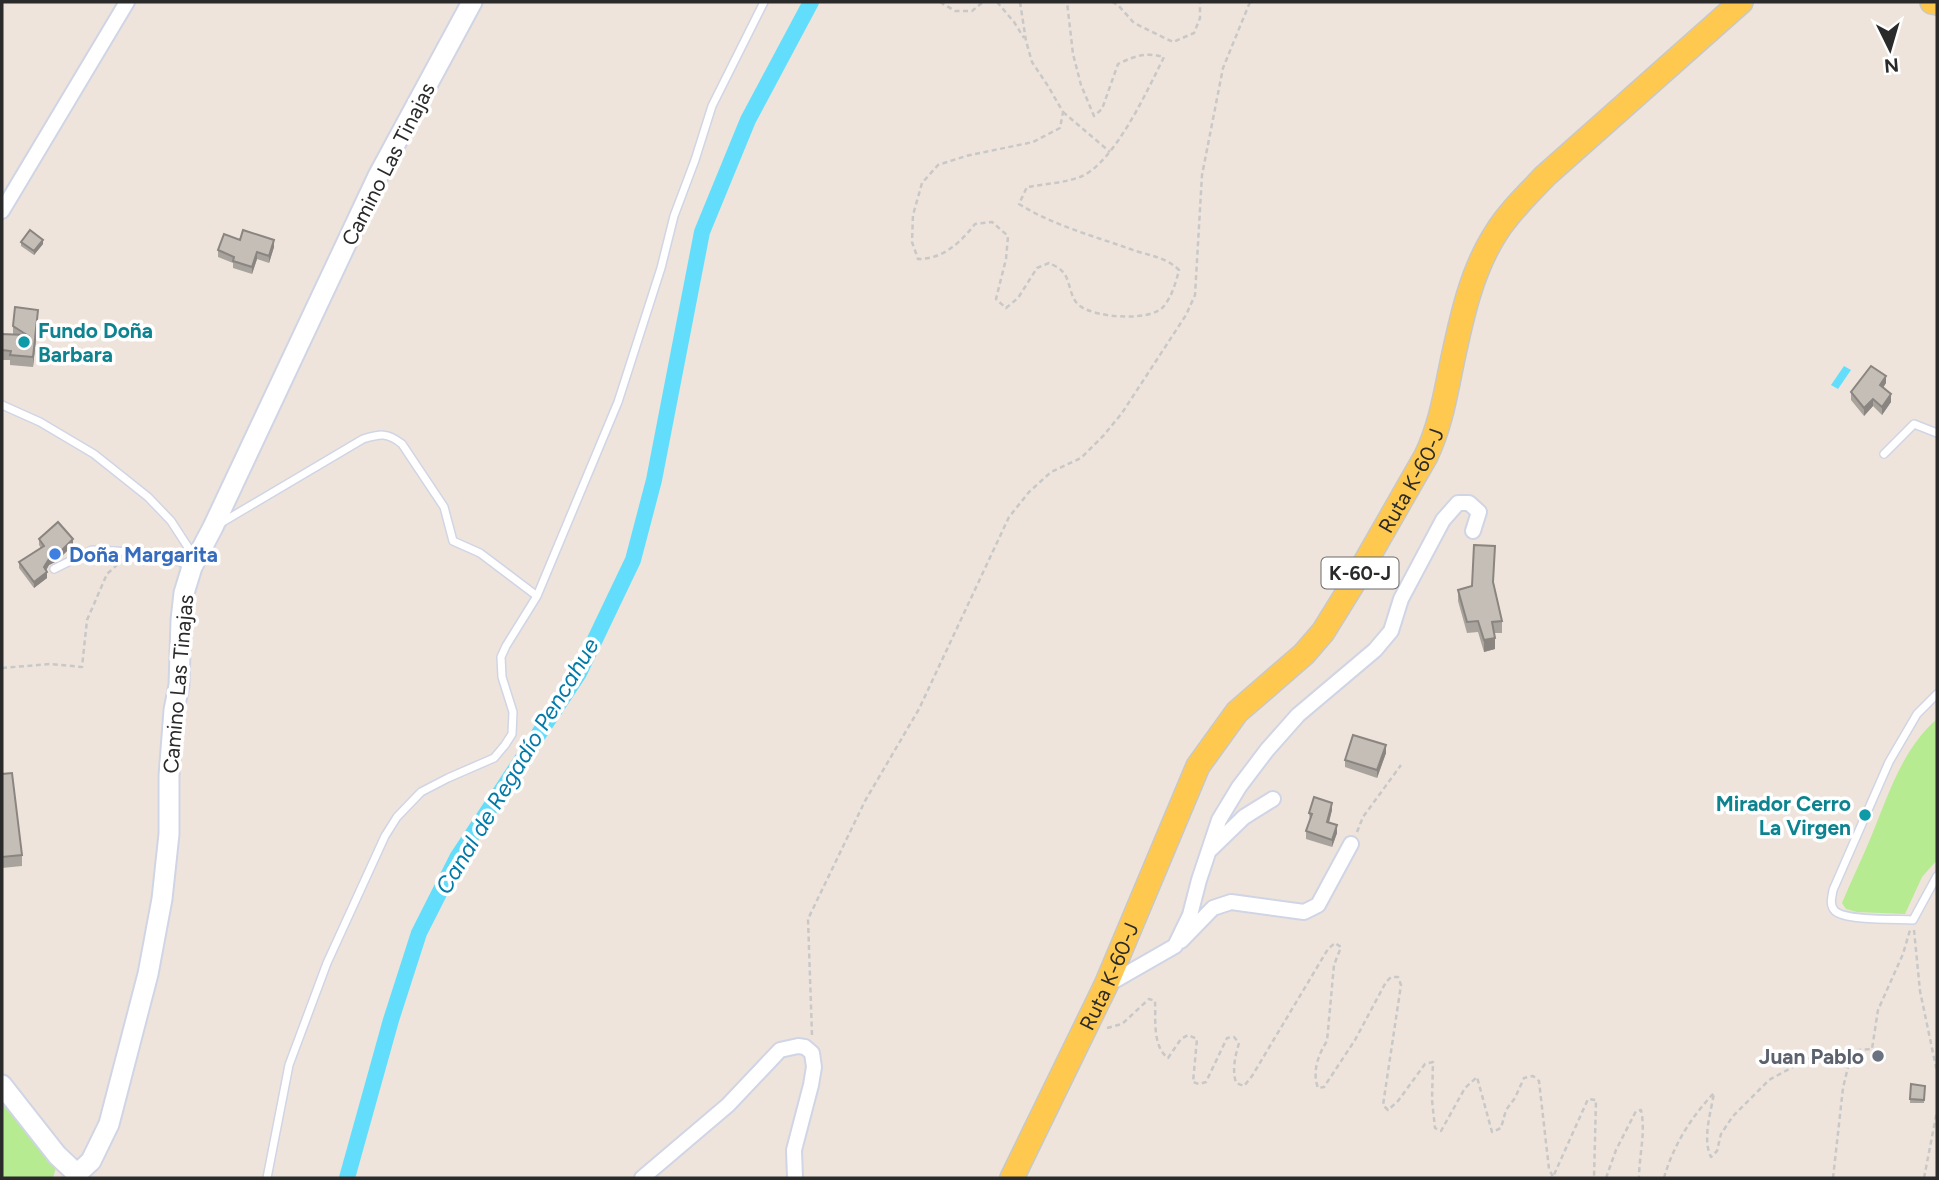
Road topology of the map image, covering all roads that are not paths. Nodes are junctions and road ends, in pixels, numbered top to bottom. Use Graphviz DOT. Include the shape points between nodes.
graph roads {
  1 [pos="127,2"];
  2 [pos="472,2"];
  3 [pos="764,2"];
  4 [pos="1741,2"];
  5 [pos="1932,2"];
  6 [pos="1937,3"];
  7 [pos="2,211"];
  8 [pos="2,405"];
  9 [pos="1937,433"];
  10 [pos="1884,454"];
  11 [pos="213,527"];
  12 [pos="1473,531"];
  13 [pos="193,563"];
  14 [pos="54,569"];
  15 [pos="537,596"];
  16 [pos="1937,694"];
  17 [pos="1273,799"];
  18 [pos="1351,844"];
  19 [pos="1208,853"];
  20 [pos="1937,876"];
  21 [pos="1175,946"];
  22 [pos="1106,985"];
  23 [pos="2,1085"];
  24 [pos="79,1176"];
  25 [pos="267,1178"];
  26 [pos="642,1178"];
  27 [pos="795,1178"];
  28 [pos="1012,1178"];
  1 -- 7 [label="street"];
  2 -- 11 [label="street, Camino Las Tinajas" via="378,176"];
  3 -- 15 [label="lane" via="712,106 618,402"];
  4 -- 22 [label="main road, Ruta K-60-J / K-60-J" via="1545,176 1496,233 1473,277 1434,441 1323,632 1237,712 1198,766"];
  5 -- 6 [label="main road"];
  8 -- 13 [label="lane" via="94,454 148,497 171,521"];
  9 -- 10 [label="lane" via="1914,424"];
  11 -- 13 [label="street, Camino Las Tinajas"];
  11 -- 15 [label="lane" via="363,439 380,434 402,444 444,507 453,541 480,553"];
  12 -- 19 [label="street" via="1479,512 1469,503 1458,503 1437,531 1401,600 1391,631 1298,715 1267,750 1219,820"];
  13 -- 14 [label="lane" via="158,554 92,550"];
  13 -- 24 [label="street, Camino Las Tinajas" via="181,620 162,899 148,974 108,1124"];
  15 -- 25 [label="lane" via="501,657 513,712 512,734 494,758 421,792 385,836 327,963 289,1065"];
  16 -- 20 [label="lane" via="1917,714 1889,762 1830,903 1834,910 1855,918 1913,920"];
  17 -- 19 [label="street" via="1244,817"];
  18 -- 21 [label="street" via="1318,905 1304,912 1231,902 1213,908"];
  19 -- 21 [label="street" via="1190,915"];
  21 -- 22 [label="street"];
  22 -- 28 [label="main road, Ruta K-60-J / K-60-J"];
  23 -- 24 [label="street, Camino Las Tinajas"];
  26 -- 27 [label="street" via="728,1105 780,1050 798,1046 812,1053 814,1067 794,1150"];
}
